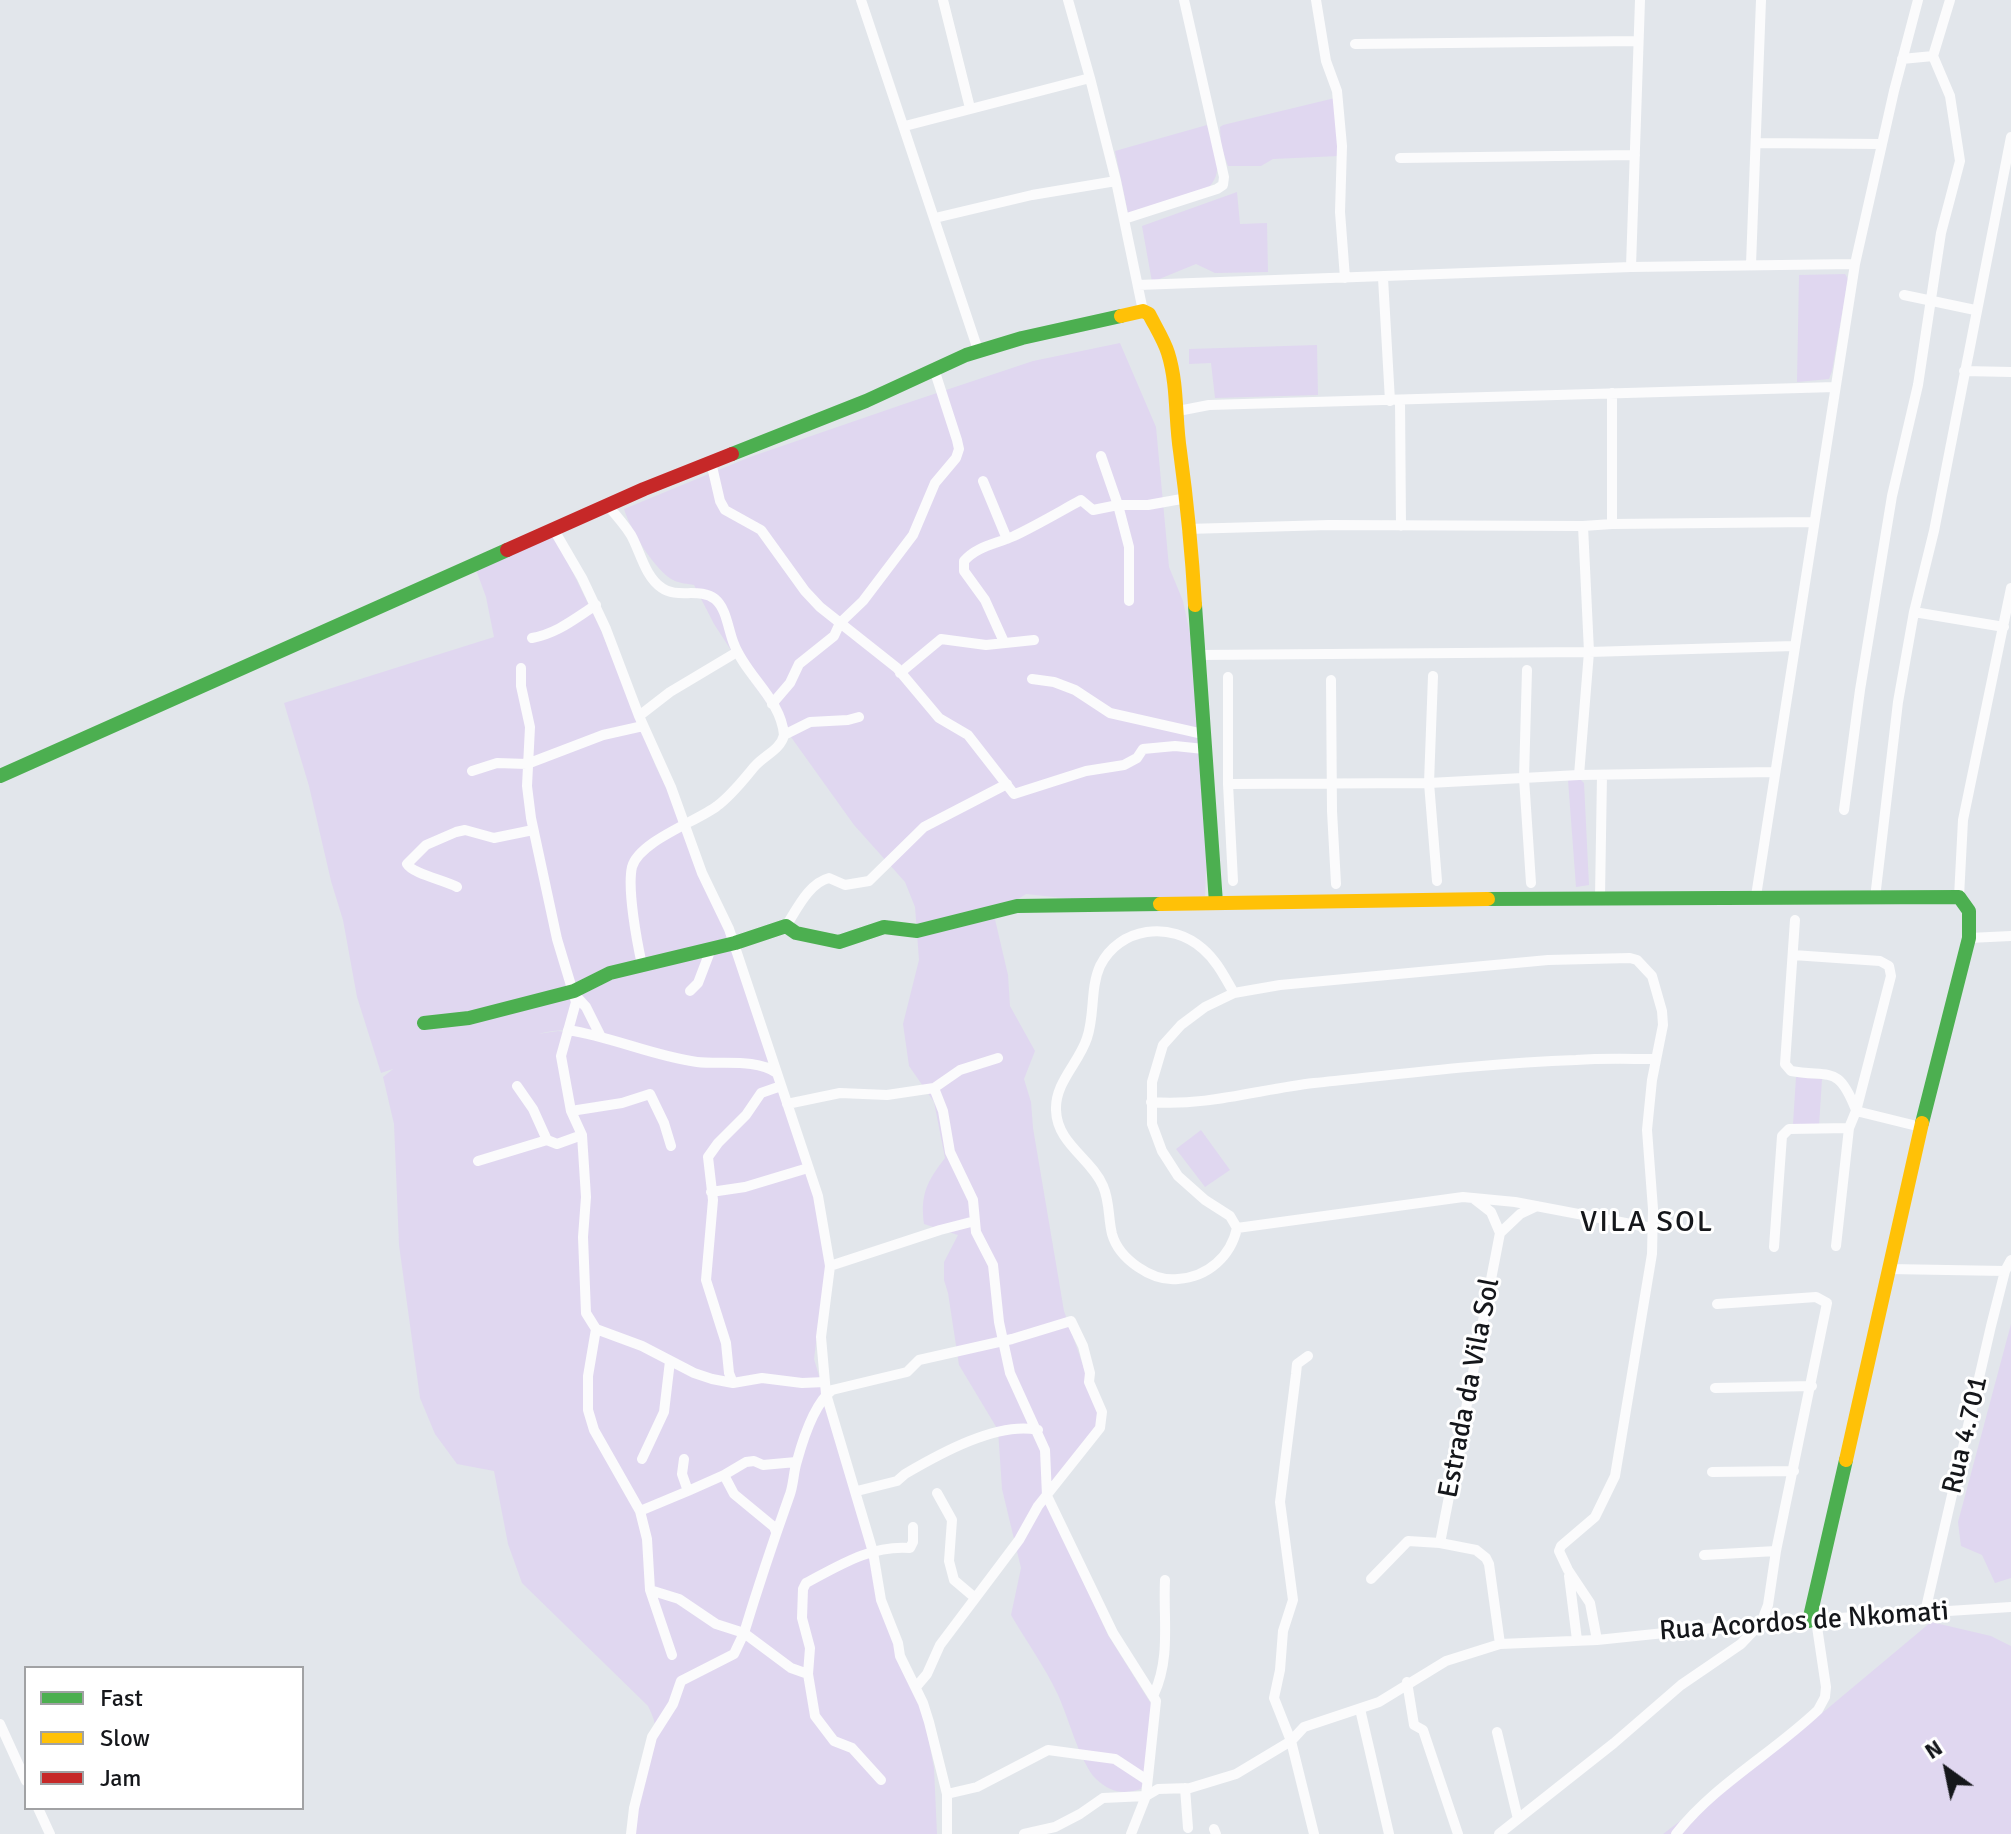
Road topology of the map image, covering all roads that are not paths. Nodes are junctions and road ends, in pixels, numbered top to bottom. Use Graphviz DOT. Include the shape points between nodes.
graph roads {
  1 [pos="861,0"];
  2 [pos="943,0"];
  3 [pos="1068,0"];
  4 [pos="1184,0"];
  5 [pos="1316,0"];
  6 [pos="1640,0"];
  7 [pos="1761,0"];
  8 [pos="1918,0"];
  9 [pos="1950,0"];
  10 [pos="1638,41"];
  11 [pos="1355,44"];
  12 [pos="1933,56"];
  13 [pos="1902,59"];
  14 [pos="1090,78"];
  15 [pos="970,108"];
  16 [pos="905,126"];
  17 [pos="2011,137"];
  18 [pos="1758,143"];
  19 [pos="1881,144"];
  20 [pos="1635,155"];
  21 [pos="1400,158"];
  22 [pos="1116,181"];
  23 [pos="935,218"];
  24 [pos="1124,219"];
  25 [pos="1751,264"];
  26 [pos="1855,264"];
  27 [pos="1631,267"];
  28 [pos="1345,278"];
  29 [pos="1383,278"];
  30 [pos="1138,285"];
  31 [pos="1904,295"];
  32 [pos="1931,302"];
  33 [pos="1975,310"];
  34 [pos="1143,311"];
  35 [pos="978,350"];
  36 [pos="934,369"];
  37 [pos="1964,371"];
  38 [pos="2011,372"];
  39 [pos="1835,387"];
  40 [pos="1612,393"];
  41 [pos="1395,400"];
  42 [pos="1178,411"];
  43 [pos="1101,456"];
  44 [pos="711,462"];
  45 [pos="983,481"];
  46 [pos="1187,498"];
  47 [pos="1118,505"];
  48 [pos="608,506"];
  49 [pos="1814,522"];
  50 [pos="1612,524"];
  51 [pos="1401,526"];
  52 [pos="1583,526"];
  53 [pos="1187,529"];
  54 [pos="554,530"];
  55 [pos="1007,539"];
  56 [pos="2011,588"];
  57 [pos="1129,601"];
  58 [pos="596,605"];
  59 [pos="1914,612"];
  60 [pos="840,623"];
  61 [pos="2004,627"];
  62 [pos="532,638"];
  63 [pos="1034,640"];
  64 [pos="1004,642"];
  65 [pos="1794,646"];
  66 [pos="737,652"];
  67 [pos="1589,652"];
  68 [pos="1199,655"];
  69 [pos="521,668"];
  70 [pos="1527,670"];
  71 [pos="900,673"];
  72 [pos="1433,676"];
  73 [pos="1228,677"];
  74 [pos="1032,679"];
  75 [pos="1331,680"];
  76 [pos="772,704"];
  77 [pos="859,717"];
  78 [pos="641,721"];
  79 [pos="784,735"];
  80 [pos="1204,741"];
  81 [pos="527,764"];
  82 [pos="472,771"];
  83 [pos="1774,772"];
  84 [pos="1579,775"];
  85 [pos="1602,775"];
  86 [pos="0,776"];
  87 [pos="1524,778"];
  88 [pos="1429,783"];
  89 [pos="1007,784"];
  90 [pos="1228,784"];
  91 [pos="1331,784"];
  92 [pos="1844,810"];
  93 [pos="683,825"];
  94 [pos="533,830"];
  95 [pos="1233,881"];
  96 [pos="1437,881"];
  97 [pos="1531,883"];
  98 [pos="1336,884"];
  99 [pos="457,887"];
  100 [pos="1756,896"];
  101 [pos="1600,897"];
  102 [pos="1959,897"];
  103 [pos="1875,898"];
  104 [pos="1216,903"];
  105 [pos="1795,920"];
  106 [pos="786,926"];
  107 [pos="2011,936"];
  108 [pos="1969,938"];
  109 [pos="735,943"];
  110 [pos="711,949"];
  111 [pos="1793,955"];
  112 [pos="642,965"];
  113 [pos="690,991"];
  114 [pos="574,993"];
  115 [pos="1234,993"];
  116 [pos="424,1023"];
  117 [pos="568,1030"];
  118 [pos="600,1035"];
  119 [pos="998,1058"];
  120 [pos="1655,1059"];
  121 [pos="777,1073"];
  122 [pos="517,1086"];
  123 [pos="781,1086"];
  124 [pos="934,1088"];
  125 [pos="1151,1102"];
  126 [pos="787,1104"];
  127 [pos="571,1111"];
  128 [pos="1856,1111"];
  129 [pos="1921,1127"];
  130 [pos="1849,1128"];
  131 [pos="582,1135"];
  132 [pos="547,1140"];
  133 [pos="671,1146"];
  134 [pos="478,1161"];
  135 [pos="808,1168"];
  136 [pos="711,1192"];
  137 [pos="1473,1198"];
  138 [pos="1538,1206"];
  139 [pos="975,1221"];
  140 [pos="1237,1228"];
  141 [pos="1652,1228"];
  142 [pos="1500,1233"];
  143 [pos="1836,1246"];
  144 [pos="1774,1247"];
  145 [pos="2011,1260"];
  146 [pos="830,1266"];
  147 [pos="1889,1269"];
  148 [pos="2005,1271"];
  149 [pos="1717,1304"];
  150 [pos="596,1329"];
  151 [pos="1002,1340"];
  152 [pos="1308,1356"];
  153 [pos="670,1361"];
  154 [pos="825,1382"];
  155 [pos="733,1383"];
  156 [pos="1812,1386"];
  157 [pos="1715,1388"];
  158 [pos="826,1394"];
  159 [pos="1038,1430"];
  160 [pos="642,1459"];
  161 [pos="684,1459"];
  162 [pos="796,1462"];
  163 [pos="1794,1471"];
  164 [pos="1712,1472"];
  165 [pos="724,1475"];
  166 [pos="688,1491"];
  167 [pos="857,1491"];
  168 [pos="937,1493"];
  169 [pos="1047,1496"];
  170 [pos="640,1511"];
  171 [pos="913,1527"];
  172 [pos="776,1532"];
  173 [pos="1440,1543"];
  174 [pos="1776,1551"];
  175 [pos="873,1552"];
  176 [pos="1704,1555"];
  177 [pos="1568,1570"];
  178 [pos="1371,1579"];
  179 [pos="1165,1580"];
  180 [pos="650,1590"];
  181 [pos="974,1597"];
  182 [pos="2011,1607"];
  183 [pos="1925,1612"];
  184 [pos="1812,1620"];
  185 [pos="1761,1623"];
  186 [pos="744,1633"];
  187 [pos="1577,1640"];
  188 [pos="1597,1640"];
  189 [pos="1500,1644"];
  190 [pos="672,1655"];
  191 [pos="808,1674"];
  192 [pos="1407,1682"];
  193 [pos="916,1687"];
  194 [pos="1154,1694"];
  195 [pos="1360,1709"];
  196 [pos="0,1724"];
  197 [pos="1497,1732"];
  198 [pos="1291,1741"];
  199 [pos="24,1777"];
  200 [pos="881,1780"];
  201 [pos="1147,1780"];
  202 [pos="1185,1788"];
  203 [pos="947,1794"];
  204 [pos="1146,1796"];
  205 [pos="39,1810"];
  206 [pos="1518,1819"];
  207 [pos="1188,1828"];
  208 [pos="50,1834"];
  209 [pos="631,1834"];
  210 [pos="947,1834"];
  211 [pos="1024,1834"];
  212 [pos="1131,1834"];
  213 [pos="1314,1834"];
  214 [pos="1389,1834"];
  215 [pos="1458,1834"];
  216 [pos="1499,1834"];
  217 [pos="1676,1834"];
  1 -- 16 [label="street"];
  2 -- 15 [label="street"];
  3 -- 14 [label="street"];
  4 -- 24 [label="street" via="1223,185"];
  5 -- 28 [label="street" via="1337,91"];
  6 -- 10 [label="street"];
  7 -- 18 [label="street"];
  8 -- 13 [label="street"];
  9 -- 12 [label="street"];
  10 -- 11 [label="street"];
  10 -- 20 [label="street"];
  12 -- 13 [label="street"];
  12 -- 32 [label="street" via="1950,96 1960,161 1941,233"];
  13 -- 19 [label="street"];
  14 -- 15 [label="street"];
  14 -- 22 [label="street"];
  15 -- 16 [label="street"];
  16 -- 23 [label="street"];
  17 -- 33 [label="street"];
  18 -- 19 [label="street"];
  18 -- 25 [label="street"];
  19 -- 26 [label="street"];
  20 -- 21 [label="street"];
  20 -- 27 [label="street"];
  22 -- 23 [label="street"];
  22 -- 24 [label="street"];
  23 -- 35 [label="street"];
  24 -- 30 [label="street"];
  25 -- 26 [label="street"];
  25 -- 27 [label="street"];
  26 -- 39 [label="street"];
  27 -- 29 [label="street"];
  28 -- 29 [label="street"];
  28 -- 30 [label="street"];
  29 -- 41 [label="street"];
  30 -- 34 [label="street"];
  31 -- 32 [label="street"];
  32 -- 33 [label="street"];
  32 -- 92 [label="street" via="1892,496"];
  33 -- 37 [label="street"];
  34 -- 35 [label="street"];
  34 -- 42 [label="street" via="1168,352"];
  35 -- 36 [label="street"];
  36 -- 44 [label="street"];
  36 -- 60 [label="street" via="957,440 956,458 935,483 913,535"];
  37 -- 38 [label="street"];
  37 -- 59 [label="street"];
  39 -- 40 [label="street"];
  39 -- 49 [label="street"];
  40 -- 41 [label="street"];
  40 -- 50 [label="street"];
  41 -- 42 [label="street" via="1209,405"];
  41 -- 51 [label="street"];
  42 -- 46 [label="street"];
  43 -- 47 [label="street"];
  44 -- 48 [label="street"];
  44 -- 60 [label="street" via="725,510 761,530 805,591"];
  45 -- 55 [label="street"];
  46 -- 47 [label="street"];
  46 -- 53 [label="street"];
  47 -- 55 [label="street" via="1093,510 1081,500"];
  47 -- 57 [label="street" via="1129,547"];
  48 -- 54 [label="street"];
  48 -- 66 [label="street" via="662,588 717,600"];
  49 -- 50 [label="street"];
  49 -- 65 [label="street"];
  50 -- 52 [label="street"];
  51 -- 52 [label="street"];
  51 -- 53 [label="street"];
  52 -- 67 [label="street"];
  53 -- 68 [label="street"];
  54 -- 58 [label="street"];
  54 -- 86 [label="street"];
  55 -- 64 [label="street" via="977,550 963,566"];
  56 -- 61 [label="street"];
  58 -- 62 [label="street" via="552,634"];
  58 -- 78 [label="street"];
  59 -- 61 [label="street"];
  59 -- 103 [label="street"];
  60 -- 71 [label="street"];
  60 -- 76 [label="street" via="834,636 799,664"];
  61 -- 102 [label="street" via="1963,820"];
  63 -- 64 [label="street"];
  64 -- 71 [label="street" via="941,639"];
  65 -- 67 [label="street"];
  65 -- 83 [label="street"];
  66 -- 76 [label="street"];
  66 -- 78 [label="street" via="670,692"];
  67 -- 68 [label="street"];
  67 -- 84 [label="street"];
  68 -- 80 [label="street"];
  69 -- 81 [label="street" via="530,727"];
  70 -- 87 [label="street"];
  71 -- 89 [label="street" via="939,718 974,740"];
  72 -- 88 [label="street"];
  73 -- 90 [label="street"];
  74 -- 80 [label="street" via="1075,690 1110,713"];
  75 -- 91 [label="street"];
  76 -- 79 [label="street"];
  77 -- 79 [label="street" via="810,722"];
  78 -- 81 [label="street"];
  78 -- 93 [label="street"];
  79 -- 93 [label="street" via="783,742 720,804"];
  80 -- 89 [label="street" via="1143,749 1124,765 1014,794"];
  80 -- 104 [label="street"];
  81 -- 82 [label="street" via="497,763"];
  81 -- 94 [label="street"];
  83 -- 85 [label="street"];
  83 -- 100 [label="street"];
  84 -- 85 [label="street"];
  84 -- 87 [label="street"];
  85 -- 101 [label="street"];
  87 -- 88 [label="street"];
  87 -- 97 [label="street"];
  88 -- 91 [label="street"];
  88 -- 96 [label="street"];
  89 -- 106 [label="street" via="924,827 869,881 820,881"];
  90 -- 91 [label="street"];
  90 -- 95 [label="street"];
  91 -- 98 [label="street"];
  93 -- 109 [label="street"];
  93 -- 112 [label="street" via="649,847 632,867 634,927"];
  94 -- 99 [label="street" via="494,838 456,832 426,845 407,864"];
  94 -- 114 [label="street"];
  100 -- 101 [label="street"];
  100 -- 103 [label="street"];
  101 -- 104 [label="street"];
  102 -- 103 [label="street"];
  102 -- 108 [label="street" via="1971,915"];
  104 -- 106 [label="street" via="1017,906 917,931 884,927 839,942"];
  105 -- 111 [label="street"];
  106 -- 109 [label="street"];
  107 -- 108 [label="street"];
  108 -- 129 [label="street"];
  109 -- 110 [label="street"];
  109 -- 121 [label="street"];
  110 -- 112 [label="street"];
  110 -- 113 [label="street"];
  111 -- 128 [label="street" via="1785,1064 1791,1071 1838,1077"];
  111 -- 128 [label="street" via="1889,966 1891,976"];
  112 -- 114 [label="street" via="610,973"];
  114 -- 116 [label="street"];
  114 -- 117 [label="street"];
  114 -- 118 [label="street"];
  115 -- 120 [label="street" via="1548,960 1630,958 1646,968 1658,991 1663,1025"];
  115 -- 125 [label="street" via="1205,1007 1163,1045"];
  115 -- 140 [label="street" via="1203,948 1183,935 1144,931 1123,939 1098,969 1094,1019 1058,1093 1056,1111 1073,1150 1103,1186 1112,1236 1125,1257 1144,1271 1169,1280 1190,1278 1229,1253"];
  117 -- 118 [label="street"];
  117 -- 127 [label="street" via="561,1056"];
  118 -- 121 [label="street" via="679,1059 762,1065"];
  119 -- 124 [label="street" via="960,1070"];
  120 -- 125 [label="street" via="1477,1067 1308,1084 1197,1102"];
  120 -- 141 [label="street" via="1647,1130"];
  121 -- 123 [label="street"];
  122 -- 132 [label="street"];
  123 -- 126 [label="street"];
  123 -- 136 [label="street" via="761,1093 708,1157"];
  124 -- 126 [label="street" via="887,1095 840,1093"];
  124 -- 139 [label="street" via="950,1152 973,1200"];
  125 -- 140 [label="street" via="1152,1124 1178,1176 1230,1216"];
  126 -- 135 [label="street"];
  127 -- 131 [label="street"];
  127 -- 133 [label="street" via="650,1094"];
  128 -- 129 [label="street"];
  128 -- 130 [label="street"];
  129 -- 147 [label="street"];
  130 -- 143 [label="street"];
  130 -- 144 [label="street" via="1784,1133"];
  131 -- 132 [label="street" via="557,1144"];
  131 -- 150 [label="street" via="584,1295 586,1313"];
  132 -- 134 [label="street"];
  135 -- 136 [label="street"];
  135 -- 146 [label="street"];
  136 -- 155 [label="street" via="706,1280"];
  137 -- 138 [label="street"];
  137 -- 140 [label="street"];
  137 -- 142 [label="street" via="1491,1212"];
  138 -- 141 [label="street"];
  138 -- 142 [label="street"];
  139 -- 146 [label="street"];
  139 -- 151 [label="street" via="993,1265"];
  141 -- 177 [label="street" via="1615,1476 1595,1517 1561,1546"];
  142 -- 173 [label="street, Estrada da Vila Sol"];
  145 -- 148 [label="street, Rua 4.701"];
  146 -- 154 [label="street" via="821,1337"];
  147 -- 148 [label="street"];
  147 -- 184 [label="street"];
  148 -- 183 [label="street, Rua 4.701"];
  149 -- 156 [label="street" via="1825,1300"];
  150 -- 153 [label="street"];
  150 -- 170 [label="street" via="588,1410"];
  151 -- 158 [label="street" via="919,1360 907,1372"];
  151 -- 159 [label="street" via="1010,1373"];
  151 -- 169 [label="street" via="1071,1321 1083,1346 1102,1423"];
  152 -- 198 [label="street" via="1297,1364 1280,1502 1293,1600 1274,1698"];
  153 -- 155 [label="street"];
  153 -- 160 [label="street" via="664,1412"];
  154 -- 155 [label="street" via="762,1378"];
  154 -- 158 [label="street"];
  156 -- 157 [label="street"];
  156 -- 163 [label="street"];
  158 -- 162 [label="street"];
  158 -- 167 [label="street"];
  159 -- 167 [label="street" via="1023,1427 968,1440 897,1481"];
  159 -- 169 [label="street" via="1045,1450"];
  161 -- 166 [label="street"];
  162 -- 165 [label="street" via="746,1462"];
  162 -- 172 [label="street" via="795,1481"];
  163 -- 164 [label="street"];
  163 -- 174 [label="street"];
  165 -- 166 [label="street"];
  165 -- 172 [label="street" via="734,1494"];
  166 -- 170 [label="street"];
  167 -- 175 [label="street"];
  168 -- 181 [label="street" via="952,1520 949,1561 954,1580"];
  169 -- 181 [label="street"];
  169 -- 194 [label="street" via="1111,1628"];
  170 -- 180 [label="street"];
  171 -- 175 [label="street" via="910,1548"];
  172 -- 186 [label="street"];
  173 -- 178 [label="street" via="1408,1541"];
  173 -- 189 [label="street" via="1476,1550 1486,1558"];
  174 -- 176 [label="street"];
  174 -- 185 [label="street"];
  175 -- 191 [label="street" via="804,1585"];
  175 -- 193 [label="street" via="881,1600"];
  177 -- 187 [label="street"];
  177 -- 188 [label="street" via="1590,1603"];
  179 -- 194 [label="street" via="1162,1675"];
  180 -- 186 [label="street"];
  180 -- 190 [label="street"];
  181 -- 193 [label="street"];
  182 -- 183 [label="street, Rua Acordos de Nkomati"];
  183 -- 184 [label="street, Rua Acordos de Nkomati"];
  184 -- 185 [label="street, Rua Acordos de Nkomati"];
  184 -- 217 [label="street" via="1826,1687 1818,1710"];
  185 -- 188 [label="street, Rua Acordos de Nkomati"];
  185 -- 206 [label="street"];
  186 -- 191 [label="street" via="791,1668"];
  186 -- 209 [label="street" via="734,1654 681,1681 652,1737"];
  187 -- 188 [label="street, Rua Acordos de Nkomati"];
  187 -- 189 [label="street, Rua Acordos de Nkomati"];
  189 -- 192 [label="street, Rua Acordos de Nkomati" via="1446,1661"];
  191 -- 200 [label="street" via="812,1707 822,1726 834,1741 852,1748"];
  192 -- 195 [label="street, Rua Acordos de Nkomati"];
  192 -- 215 [label="street" via="1414,1725 1423,1730"];
  193 -- 203 [label="street"];
  194 -- 201 [label="street"];
  195 -- 198 [label="street, Rua Acordos de Nkomati" via="1304,1727"];
  195 -- 214 [label="street"];
  196 -- 199 [label="street"];
  197 -- 206 [label="street"];
  198 -- 202 [label="street, Rua Acordos de Nkomati" via="1236,1774"];
  198 -- 213 [label="street"];
  201 -- 203 [label="street" via="1115,1759 1048,1750 977,1787"];
  201 -- 204 [label="street"];
  202 -- 204 [label="street, Rua Acordos de Nkomati" via="1158,1789"];
  202 -- 207 [label="street"];
  203 -- 210 [label="street"];
  204 -- 211 [label="street, Rua Acordos de Nkomati" via="1103,1798 1055,1827"];
  204 -- 212 [label="street"];
  205 -- 208 [label="street"];
  206 -- 216 [label="street"];
}
